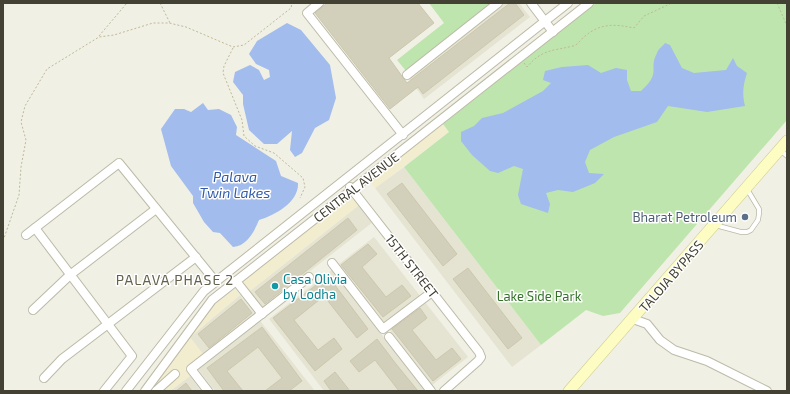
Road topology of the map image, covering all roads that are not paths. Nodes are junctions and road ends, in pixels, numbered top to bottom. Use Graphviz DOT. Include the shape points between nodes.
graph roads {
  1 [pos="319,3"];
  2 [pos="498,3"];
  3 [pos="531,3"];
  4 [pos="568,3"];
  5 [pos="589,3"];
  6 [pos="545,22"];
  7 [pos="553,32"];
  8 [pos="407,75"];
  9 [pos="403,135"];
  10 [pos="785,149"];
  11 [pos="345,181"];
  12 [pos="747,188"];
  13 [pos="352,191"];
  14 [pos="156,209"];
  15 [pos="715,225"];
  16 [pos="35,228"];
  17 [pos="26,235"];
  18 [pos="196,257"];
  19 [pos="332,263"];
  20 [pos="70,275"];
  21 [pos="310,277"];
  22 [pos="236,281"];
  23 [pos="216,282"];
  24 [pos="432,292"];
  25 [pos="33,310"];
  26 [pos="262,314"];
  27 [pos="633,319"];
  28 [pos="108,324"];
  29 [pos="389,337"];
  30 [pos="175,374"];
  31 [pos="44,378"];
  32 [pos="104,391"];
  33 [pos="126,391"];
  34 [pos="145,391"];
  35 [pos="156,391"];
  36 [pos="208,391"];
  37 [pos="431,391"];
  38 [pos="444,391"];
  39 [pos="568,391"];
  40 [pos="767,391"];
  1 -- 9 [label="street" via="306,13"];
  2 -- 8 [label="street"];
  3 -- 6 [label="street"];
  4 -- 6 [label="street, CENTRAL AVENUE"];
  5 -- 7 [label="street, CENTRAL AVENUE"];
  6 -- 7 [label="street"];
  6 -- 9 [label="street, CENTRAL AVENUE"];
  7 -- 13 [label="street, CENTRAL AVENUE"];
  9 -- 11 [label="street, CENTRAL AVENUE"];
  10 -- 12 [label="main road, TALOJA BYPASS"];
  11 -- 13 [label="street, 15TH STREET"];
  11 -- 23 [label="street, CENTRAL AVENUE"];
  12 -- 15 [label="main road, TALOJA BYPASS"];
  12 -- 15 [label="lane" via="760,214 751,230 740,232"];
  13 -- 22 [label="street, CENTRAL AVENUE"];
  13 -- 24 [label="street, 15TH STREET"];
  14 -- 16 [label="street" via="119,163"];
  14 -- 18 [label="street"];
  14 -- 20 [label="street"];
  15 -- 27 [label="main road, TALOJA BYPASS"];
  16 -- 17 [label="street"];
  16 -- 20 [label="street"];
  18 -- 23 [label="street"];
  18 -- 28 [label="street"];
  19 -- 24 [label="street" via="383,329"];
  20 -- 25 [label="street"];
  20 -- 28 [label="street"];
  21 -- 26 [label="street"];
  22 -- 26 [label="street"];
  22 -- 34 [label="street, CENTRAL AVENUE" via="212,300"];
  23 -- 33 [label="street, CENTRAL AVENUE" via="204,291"];
  24 -- 38 [label="street, 15TH STREET" via="481,357"];
  26 -- 36 [label="street" via="190,369"];
  27 -- 39 [label="main road, TALOJA BYPASS"];
  27 -- 40 [label="street" via="647,324 660,340 674,350 707,361"];
  28 -- 31 [label="street" via="62,359"];
  28 -- 32 [label="street" via="132,356"];
  29 -- 37 [label="street"];
  30 -- 35 [label="street"];
}
